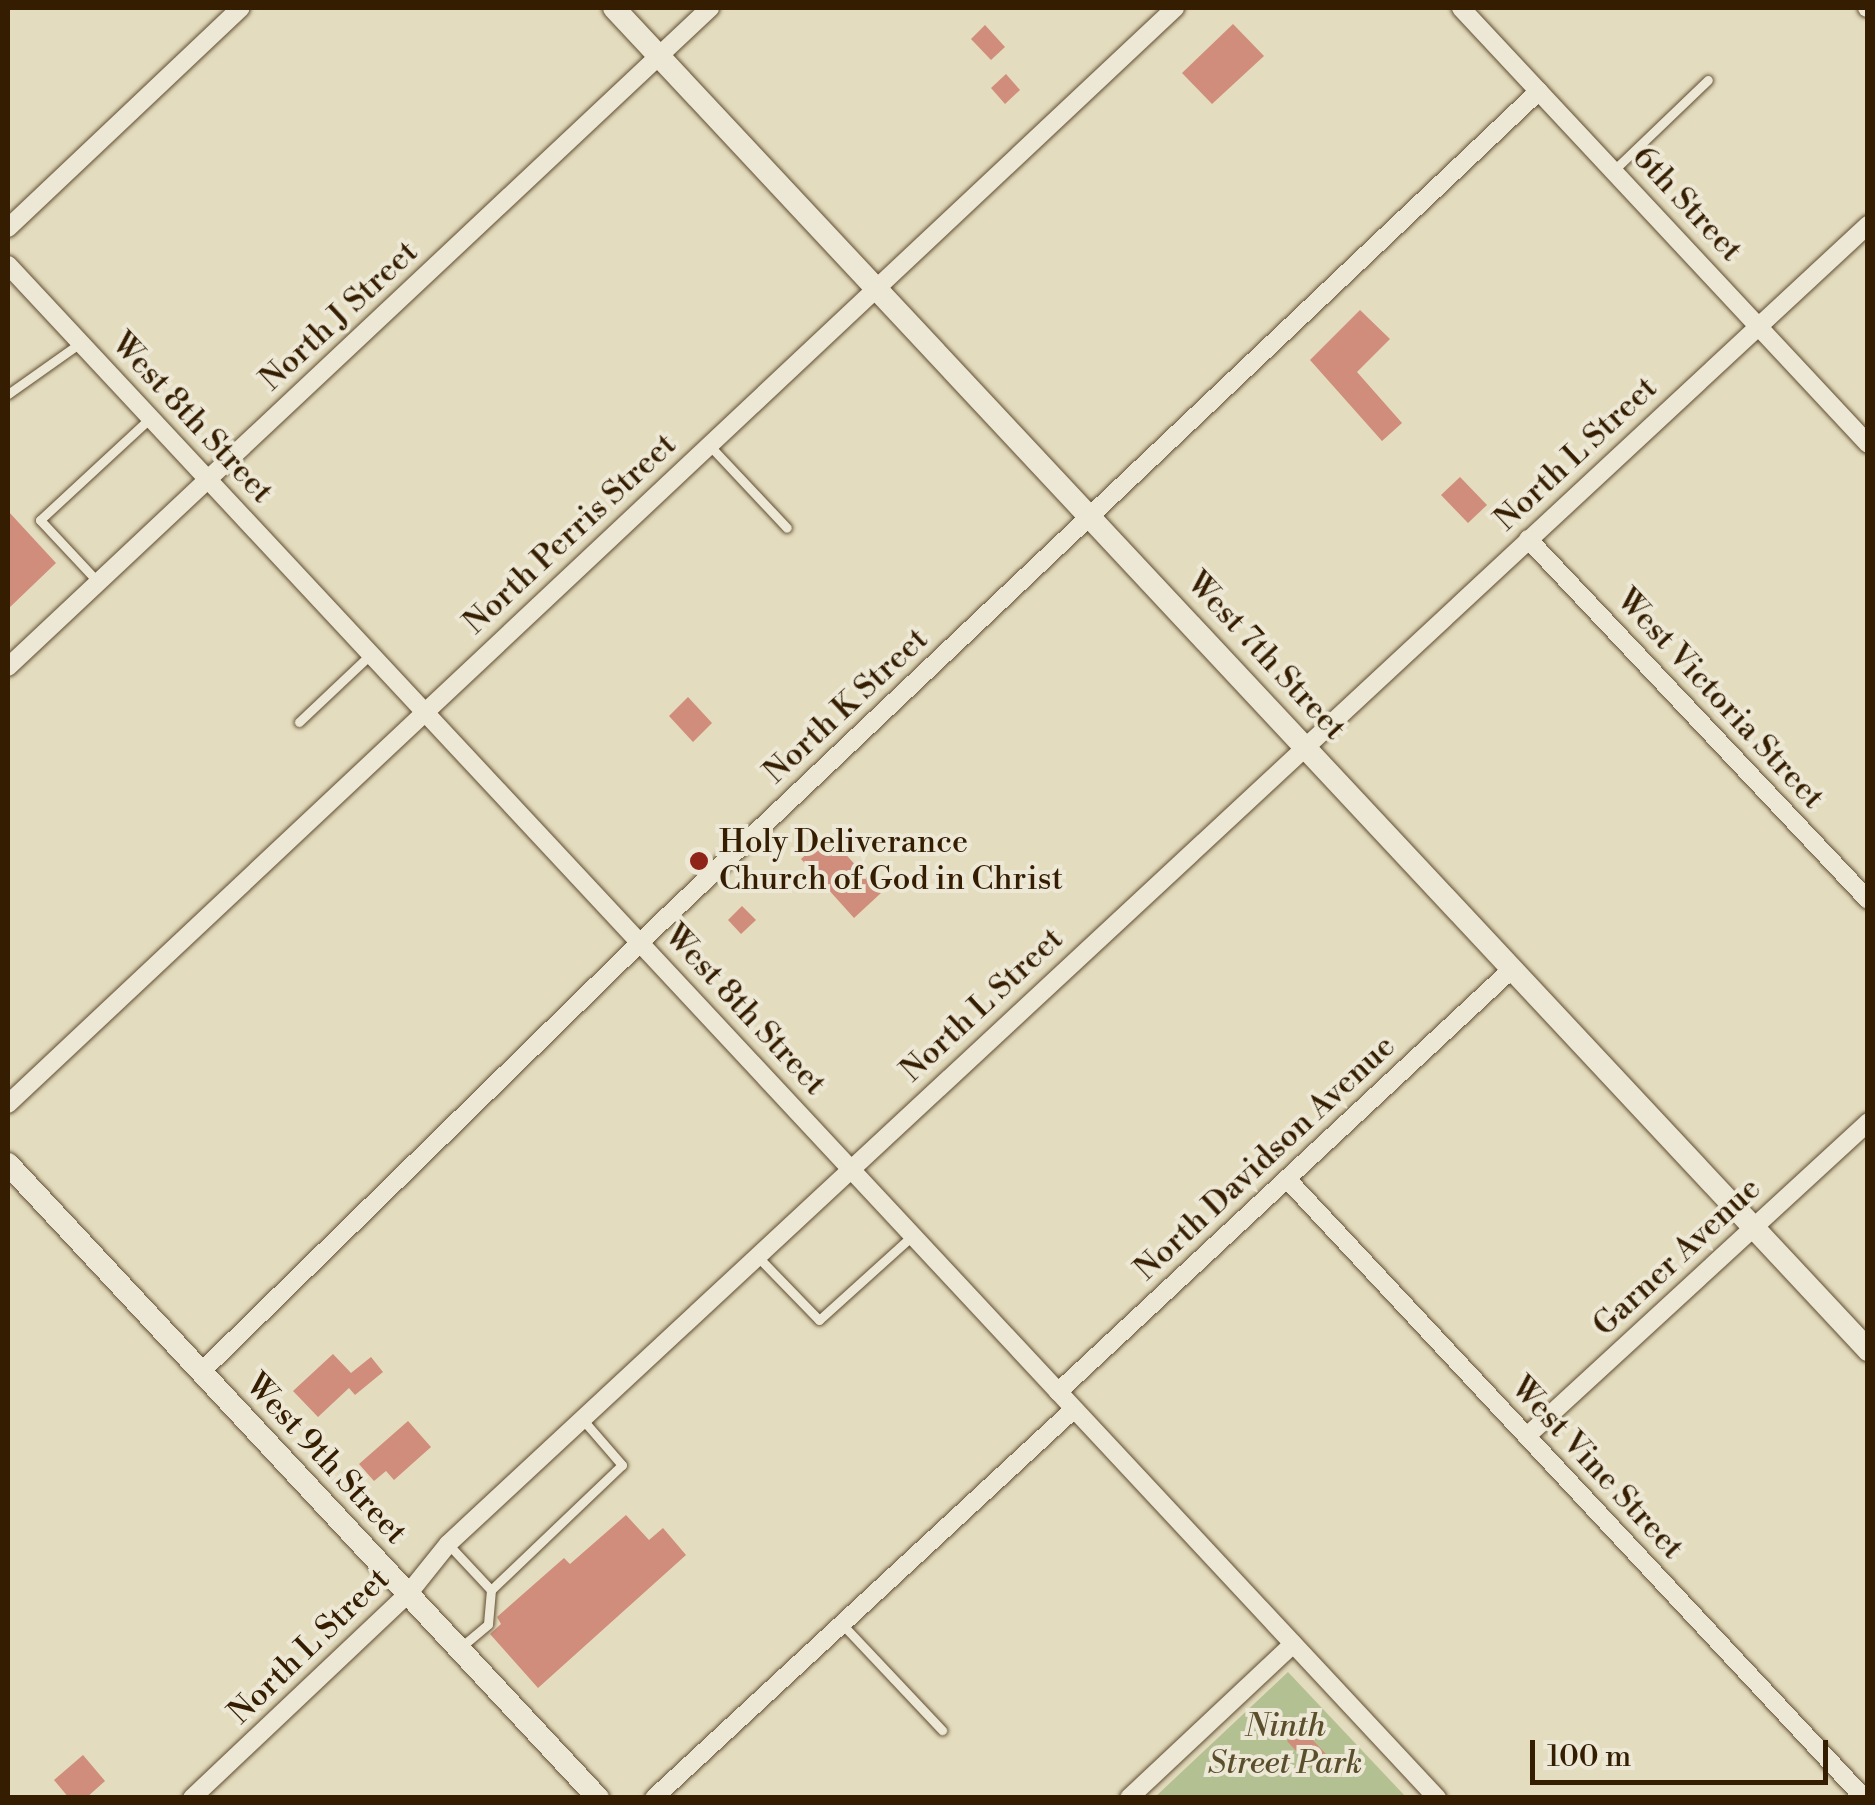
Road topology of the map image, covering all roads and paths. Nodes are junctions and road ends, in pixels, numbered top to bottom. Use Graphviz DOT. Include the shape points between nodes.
graph roads {
  1 [pos="240,8"];
  2 [pos="614,8"];
  3 [pos="710,8"];
  4 [pos="1175,8"];
  5 [pos="1461,8"];
  6 [pos="659,55"];
  7 [pos="1708,80"];
  8 [pos="1540,91"];
  9 [pos="1614,170"];
  10 [pos="1868,225"];
  11 [pos="8,228"];
  12 [pos="8,265"];
  13 [pos="876,287"];
  14 [pos="1760,325"];
  15 [pos="80,344"];
  16 [pos="8,394"];
  17 [pos="150,418"];
  18 [pos="708,444"];
  19 [pos="1868,444"];
  20 [pos="209,481"];
  21 [pos="1090,516"];
  22 [pos="787,528"];
  23 [pos="1528,539"];
  24 [pos="98,582"];
  25 [pos="371,654"];
  26 [pos="8,667"];
  27 [pos="425,712"];
  28 [pos="299,722"];
  29 [pos="1305,745"];
  30 [pos="1868,900"];
  31 [pos="640,942"];
  32 [pos="1513,968"];
  33 [pos="8,1104"];
  34 [pos="1868,1122"];
  35 [pos="8,1164"];
  36 [pos="852,1168"];
  37 [pos="1287,1179"];
  38 [pos="1754,1227"];
  39 [pos="913,1235"];
  40 [pos="757,1256"];
  41 [pos="1868,1350"];
  42 [pos="201,1372"];
  43 [pos="1058,1392"];
  44 [pos="1074,1410"];
  45 [pos="582,1419"];
  46 [pos="1527,1436"];
  47 [pos="448,1544"];
  48 [pos="491,1590"];
  49 [pos="408,1594"];
  50 [pos="842,1624"];
  51 [pos="1293,1644"];
  52 [pos="459,1649"];
  53 [pos="942,1730"];
  54 [pos="597,1797"];
  55 [pos="192,1798"];
  56 [pos="654,1798"];
  57 [pos="1129,1798"];
  58 [pos="1437,1798"];
  59 [pos="1864,1798"];
  1 -- 11 [label="street"];
  2 -- 6 [label="street, West 7th Street"];
  3 -- 6 [label="street, North J Street"];
  4 -- 13 [label="street, North Perris Street"];
  5 -- 8 [label="street, 6th Street"];
  6 -- 13 [label="street, West 7th Street"];
  6 -- 20 [label="street, North J Street"];
  7 -- 9 [label="lane"];
  8 -- 9 [label="street, 6th Street"];
  8 -- 21 [label="street, North K Street"];
  9 -- 14 [label="street, 6th Street"];
  10 -- 14 [label="street, North L Street"];
  12 -- 15 [label="street, West 8th Street"];
  13 -- 18 [label="street, North Perris Street"];
  13 -- 21 [label="street, West 7th Street"];
  14 -- 19 [label="street, 6th Street"];
  14 -- 23 [label="street, North L Street"];
  15 -- 16 [label="lane"];
  15 -- 17 [label="street, West 8th Street"];
  17 -- 20 [label="street, West 8th Street"];
  17 -- 24 [label="lane" via="40,520"];
  18 -- 22 [label="lane"];
  18 -- 27 [label="street, North Perris Street"];
  20 -- 24 [label="street, North J Street"];
  20 -- 25 [label="street, West 8th Street"];
  21 -- 29 [label="street, West 7th Street"];
  21 -- 31 [label="street, North K Street"];
  23 -- 29 [label="street, North L Street"];
  23 -- 30 [label="street, West Victoria Street"];
  24 -- 26 [label="street, North J Street"];
  25 -- 27 [label="street, West 8th Street"];
  25 -- 28 [label="lane"];
  27 -- 31 [label="street, West 8th Street"];
  27 -- 33 [label="street, North Perris Street"];
  29 -- 32 [label="street, West 7th Street"];
  29 -- 36 [label="street, North L Street"];
  31 -- 36 [label="street, West 8th Street"];
  31 -- 42 [label="street, North K Street"];
  32 -- 37 [label="street, North Davidson Avenue"];
  32 -- 38 [label="street, West 7th Street"];
  34 -- 38 [label="street, Garner Avenue"];
  35 -- 42 [label="street, West 9th Street"];
  36 -- 39 [label="street, West 8th Street"];
  36 -- 40 [label="street, North L Street"];
  37 -- 43 [label="street, North Davidson Avenue"];
  37 -- 46 [label="street, West Vine Street"];
  38 -- 41 [label="street, West 7th Street"];
  38 -- 46 [label="street, Garner Avenue"];
  39 -- 40 [label="lane" via="818,1320"];
  39 -- 43 [label="street, West 8th Street"];
  40 -- 45 [label="street, North L Street"];
  42 -- 49 [label="street, West 9th Street"];
  43 -- 44 [label="street, West 8th Street"];
  44 -- 50 [label="street"];
  44 -- 51 [label="street, West 8th Street"];
  45 -- 47 [label="street, North L Street"];
  45 -- 48 [label="lane" via="622,1465"];
  46 -- 59 [label="street, West Vine Street"];
  47 -- 48 [label="lane"];
  47 -- 49 [label="street, North L Street"];
  48 -- 52 [label="lane" via="488,1624"];
  49 -- 52 [label="street, West 9th Street"];
  49 -- 55 [label="street, North L Street"];
  50 -- 53 [label="lane"];
  50 -- 56 [label="street"];
  51 -- 57 [label="street"];
  51 -- 58 [label="street, West 8th Street"];
  52 -- 54 [label="street, West 9th Street"];
}
